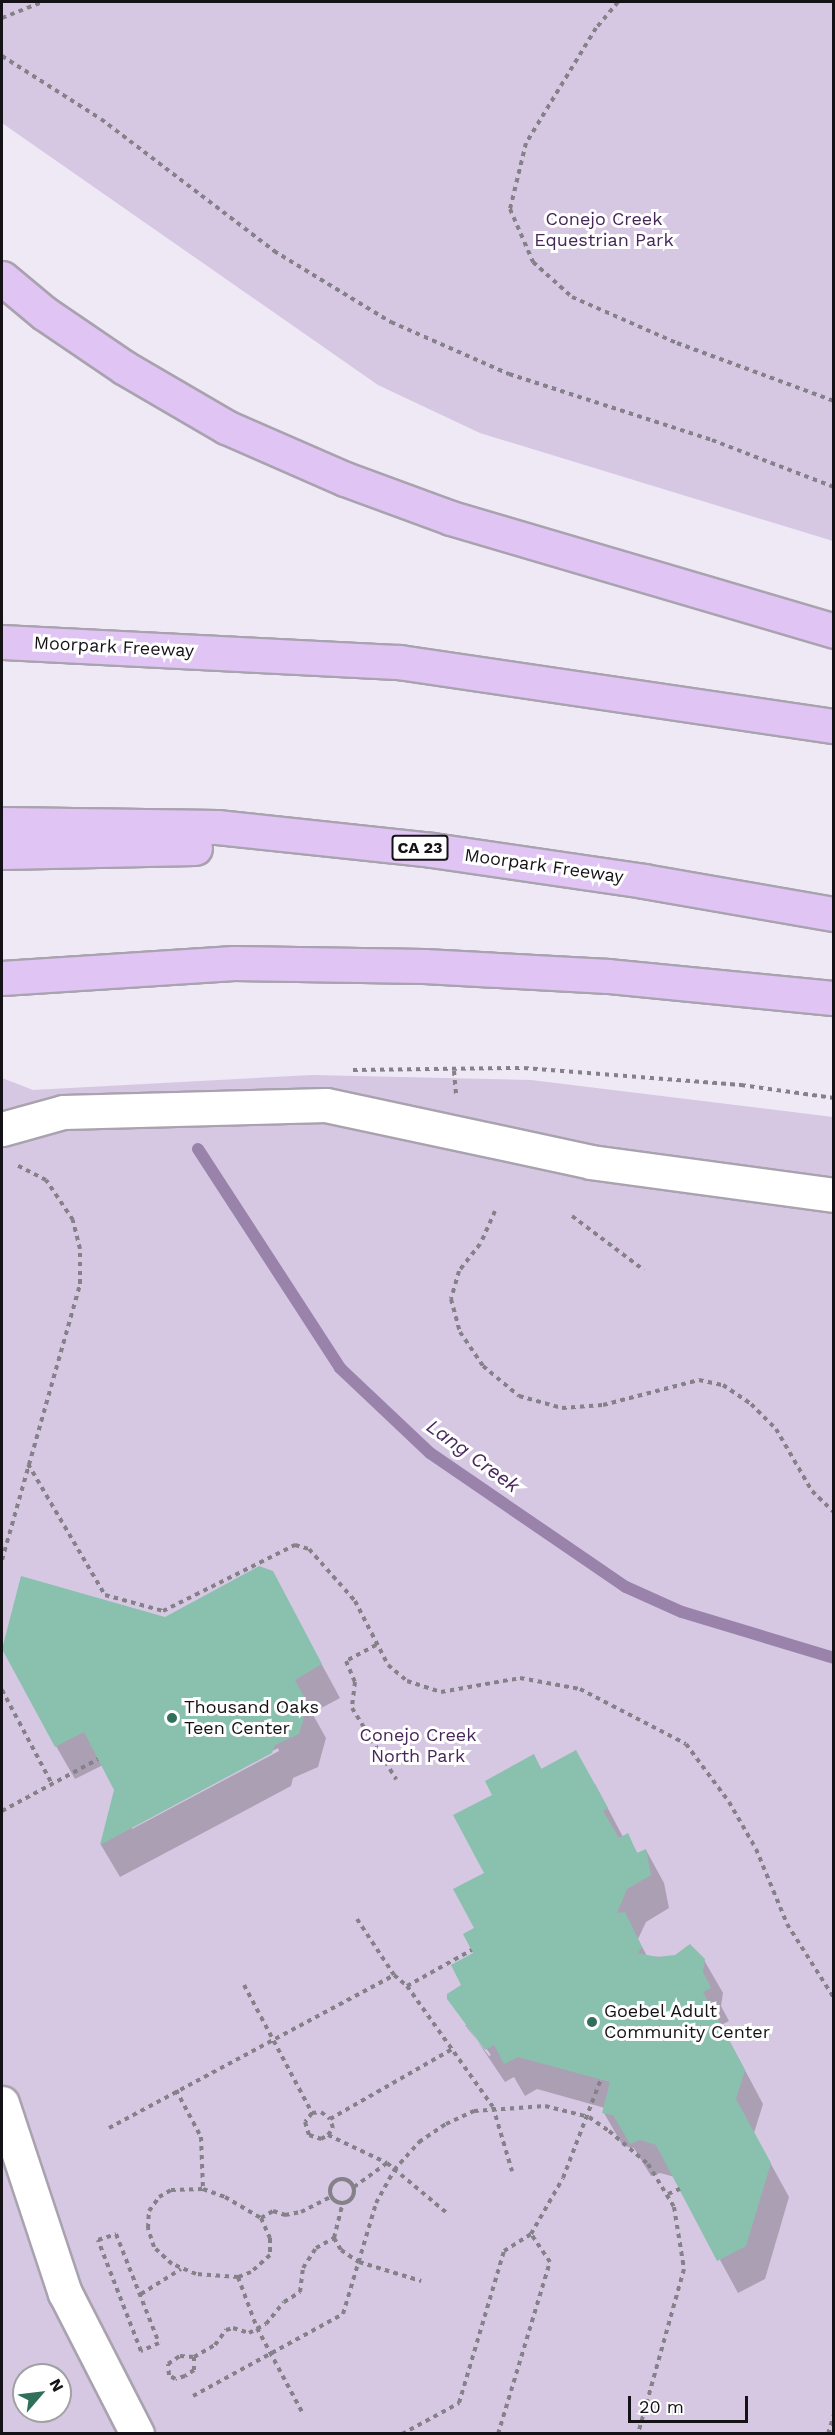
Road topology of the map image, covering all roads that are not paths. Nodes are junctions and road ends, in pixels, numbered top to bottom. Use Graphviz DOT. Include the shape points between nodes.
graph roads {
  1 [pos="2,278"];
  2 [pos="834,631"];
  3 [pos="2,642"];
  4 [pos="834,726"];
  5 [pos="2,824"];
  6 [pos="385,845"];
  7 [pos="2,852"];
  8 [pos="834,914"];
  9 [pos="2,978"];
  10 [pos="834,998"];
  11 [pos="2,1129"];
  12 [pos="834,1195"];
  13 [pos="2,2103"];
  14 [pos="136,2433"];
  1 -- 2 [label="highway" via="44,313 116,362 206,415 345,479 451,518"];
  3 -- 4 [label="highway, Moorpark Freeway" via="399,662"];
  5 -- 6 [label="highway, Moorpark Freeway / CA 23" via="217,827"];
  6 -- 7 [label="highway"];
  6 -- 8 [label="highway, Moorpark Freeway / CA 23" via="644,880"];
  9 -- 10 [label="highway" via="234,963 424,966 608,976"];
  11 -- 12 [label="lane" via="63,1112 326,1105 591,1162"];
  13 -- 14 [label="lane" via="65,2294"];
}
